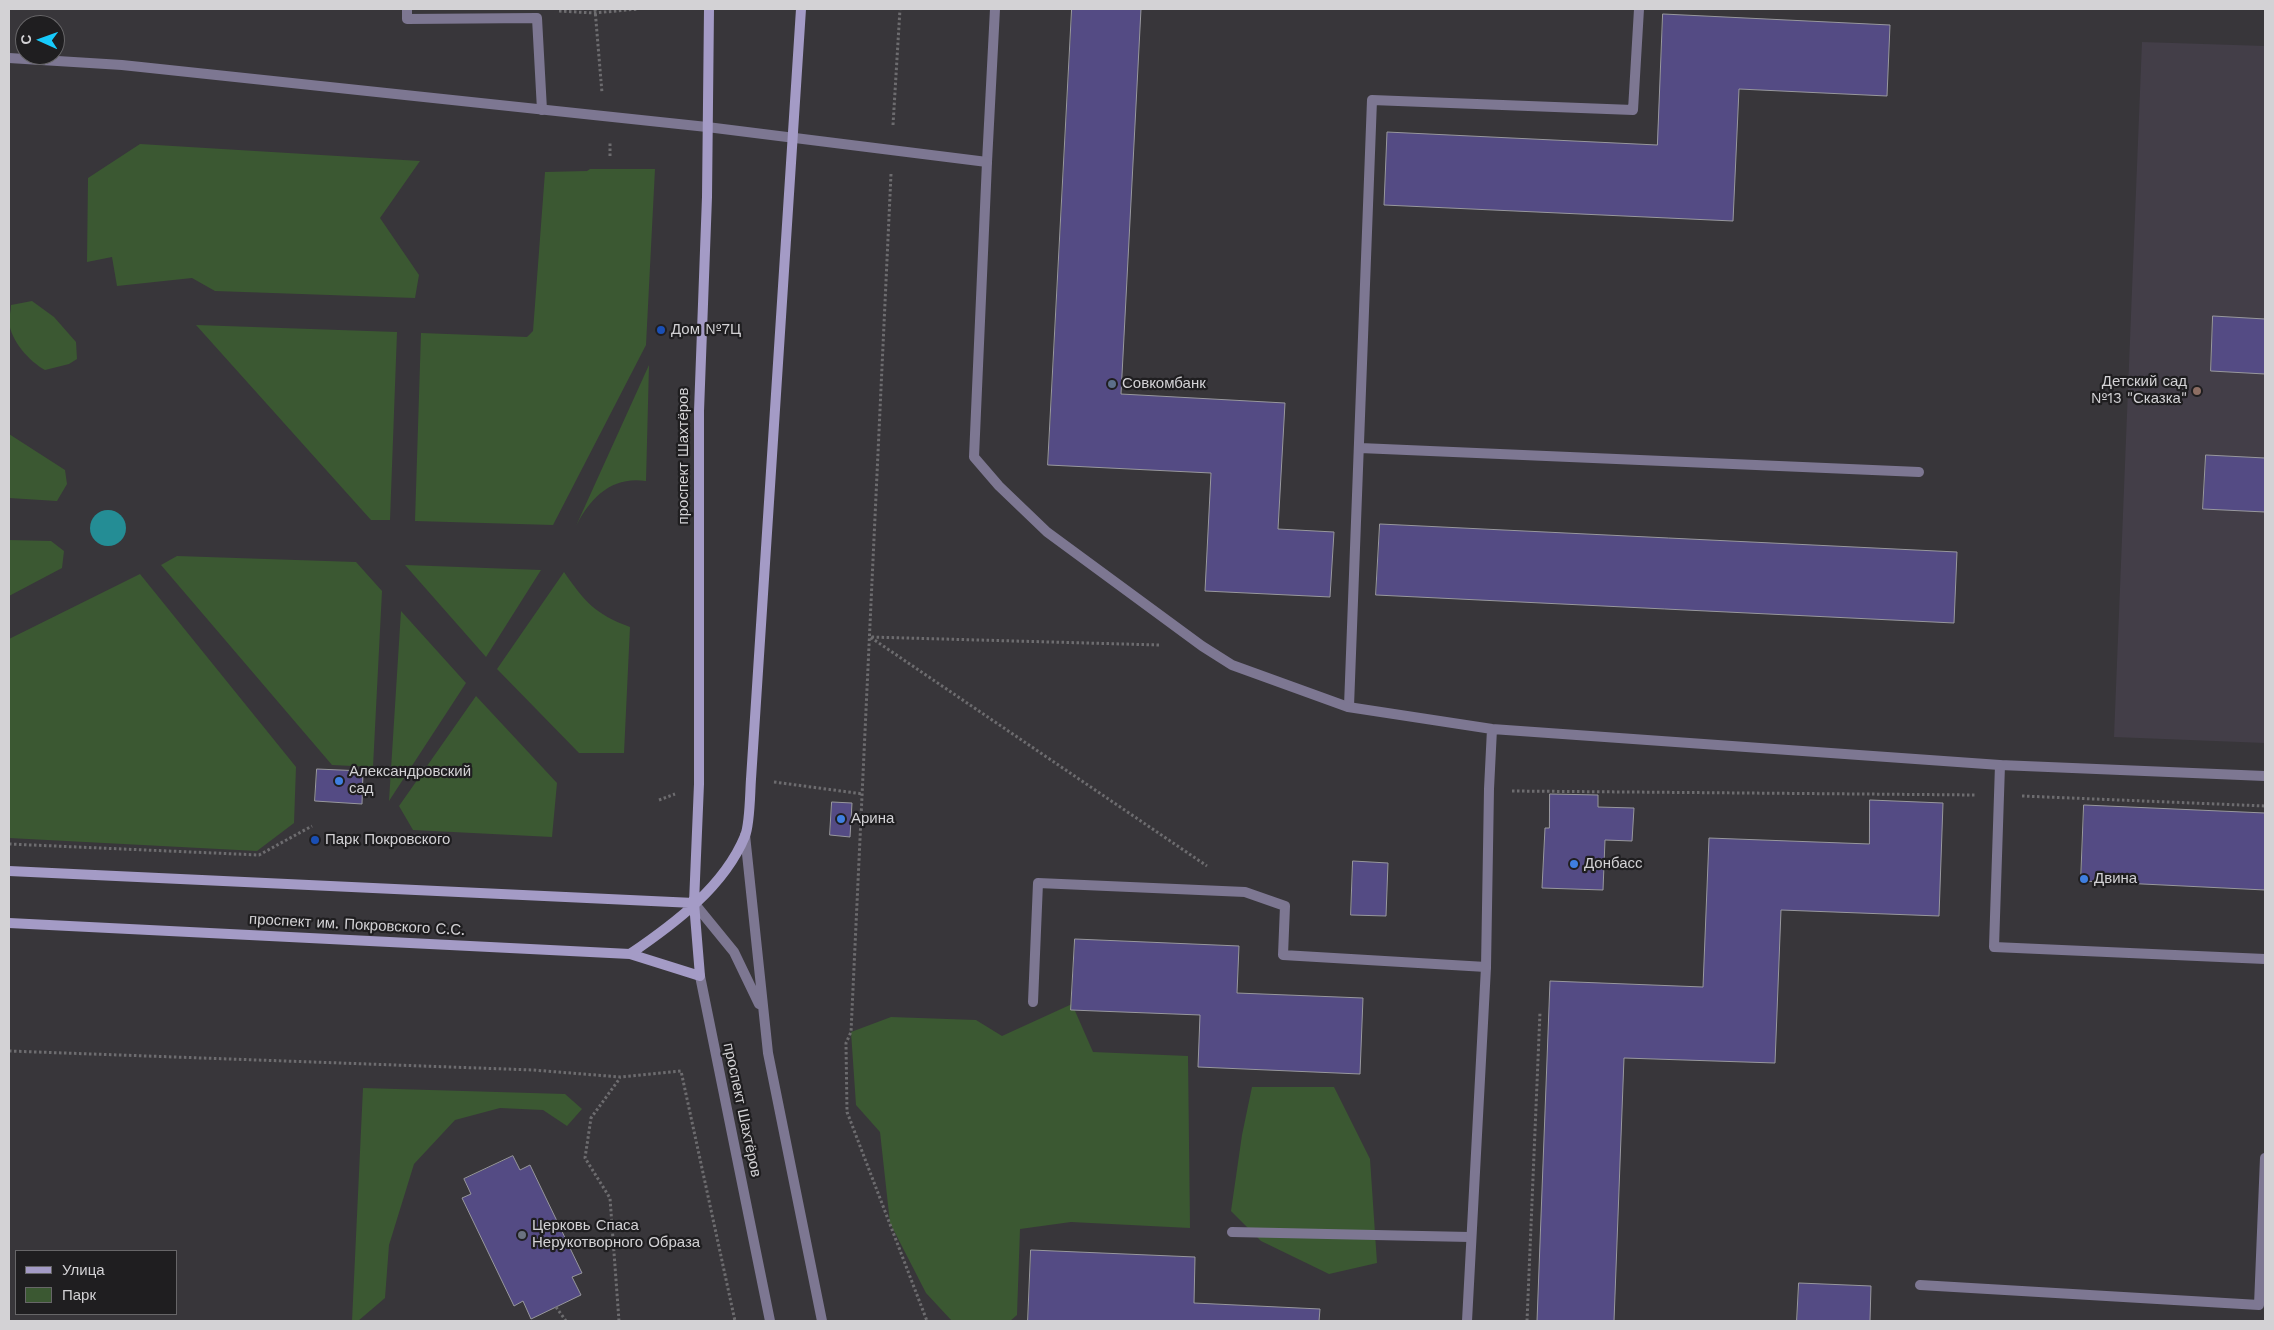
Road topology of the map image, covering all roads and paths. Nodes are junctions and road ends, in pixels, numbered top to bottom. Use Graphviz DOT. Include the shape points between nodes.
graph roads {
  1 [pos="407,9"];
  2 [pos="638,9"];
  3 [pos="708,9"];
  4 [pos="801,9"];
  5 [pos="900,9"];
  6 [pos="995,9"];
  7 [pos="1639,9"];
  8 [pos="557,11"];
  9 [pos="594,11"];
  10 [pos="9,58"];
  11 [pos="542,110"];
  12 [pos="604,117"];
  13 [pos="707,127"];
  14 [pos="792,139"];
  15 [pos="892,149"];
  16 [pos="610,156"];
  17 [pos="987,162"];
  18 [pos="1360,448"];
  19 [pos="1919,472"];
  20 [pos="870,637"];
  21 [pos="1202,646"];
  22 [pos="1349,706"];
  23 [pos="1492,729"];
  24 [pos="2000,765"];
  25 [pos="2265,776"];
  26 [pos="1489,788"];
  27 [pos="1998,795"];
  28 [pos="2265,806"];
  29 [pos="312,826"];
  30 [pos="746,835"];
  31 [pos="9,844"];
  32 [pos="9,871"];
  33 [pos="1245,892"];
  34 [pos="694,903"];
  35 [pos="9,923"];
  36 [pos="630,954"];
  37 [pos="2265,959"];
  38 [pos="1486,967"];
  39 [pos="700,976"];
  40 [pos="1033,1002"];
  41 [pos="763,1012"];
  42 [pos="1540,1012"];
  43 [pos="9,1051"];
  44 [pos="620,1077"];
  45 [pos="2265,1158"];
  46 [pos="1232,1232"];
  47 [pos="1470,1237"];
  48 [pos="1920,1285"];
  49 [pos="556,1307"];
  50 [pos="566,1321"];
  51 [pos="619,1321"];
  52 [pos="735,1321"];
  53 [pos="770,1321"];
  54 [pos="822,1321"];
  55 [pos="927,1321"];
  56 [pos="1467,1321"];
  57 [pos="1527,1321"];
  1 -- 11 [label="street" via="406,19 537,18"];
  2 -- 9 [label="path"];
  3 -- 13 [label="main road, проспект Шахтёров"];
  4 -- 14 [label="main road"];
  5 -- 15 [label="path"];
  6 -- 17 [label="street"];
  7 -- 18 [label="street" via="1633,110 1372,100"];
  8 -- 9 [label="path"];
  9 -- 12 [label="path"];
  10 -- 11 [label="street" via="122,65"];
  11 -- 12 [label="street"];
  12 -- 13 [label="street"];
  12 -- 16 [label="path" via="610,134"];
  13 -- 14 [label="street"];
  13 -- 34 [label="main road, проспект Шахтёров" via="698,411 699,784"];
  14 -- 15 [label="street"];
  14 -- 30 [label="main road"];
  15 -- 17 [label="street"];
  15 -- 20 [label="path"];
  17 -- 21 [label="street" via="974,457 1047,532"];
  18 -- 19 [label="street"];
  18 -- 22 [label="street"];
  20 -- 21 [label="path"];
  20 -- 33 [label="path"];
  20 -- 55 [label="path" via="851,1032 846,1042 847,1112"];
  21 -- 22 [label="street" via="1232,665"];
  22 -- 23 [label="street"];
  23 -- 24 [label="street"];
  23 -- 26 [label="street"];
  24 -- 25 [label="street"];
  24 -- 27 [label="street"];
  26 -- 27 [label="path" via="1514,792"];
  26 -- 38 [label="street"];
  27 -- 28 [label="path"];
  27 -- 37 [label="street" via="1994,946"];
  29 -- 31 [label="path" via="259,856"];
  30 -- 34 [label="main road" via="720,878"];
  30 -- 41 [label="street"];
  32 -- 34 [label="main road"];
  33 -- 38 [label="street" via="1285,906 1283,955"];
  33 -- 40 [label="street" via="1038,883"];
  34 -- 36 [label="main road"];
  34 -- 39 [label="main road, проспект Шахтёров"];
  34 -- 41 [label="street" via="734,952"];
  35 -- 36 [label="main road, проспект им. Покровского С.С."];
  36 -- 39 [label="main road, проспект им. Покровского С.С."];
  38 -- 47 [label="street"];
  39 -- 53 [label="street, проспект Шахтёров"];
  41 -- 54 [label="street" via="768,1053"];
  42 -- 57 [label="path"];
  43 -- 44 [label="path" via="533,1070"];
  44 -- 51 [label="path" via="590,1118 585,1158 610,1198"];
  44 -- 52 [label="path" via="682,1071"];
  45 -- 48 [label="street" via="2259,1305"];
  46 -- 47 [label="street"];
  47 -- 56 [label="street"];
  49 -- 50 [label="path"];
}
